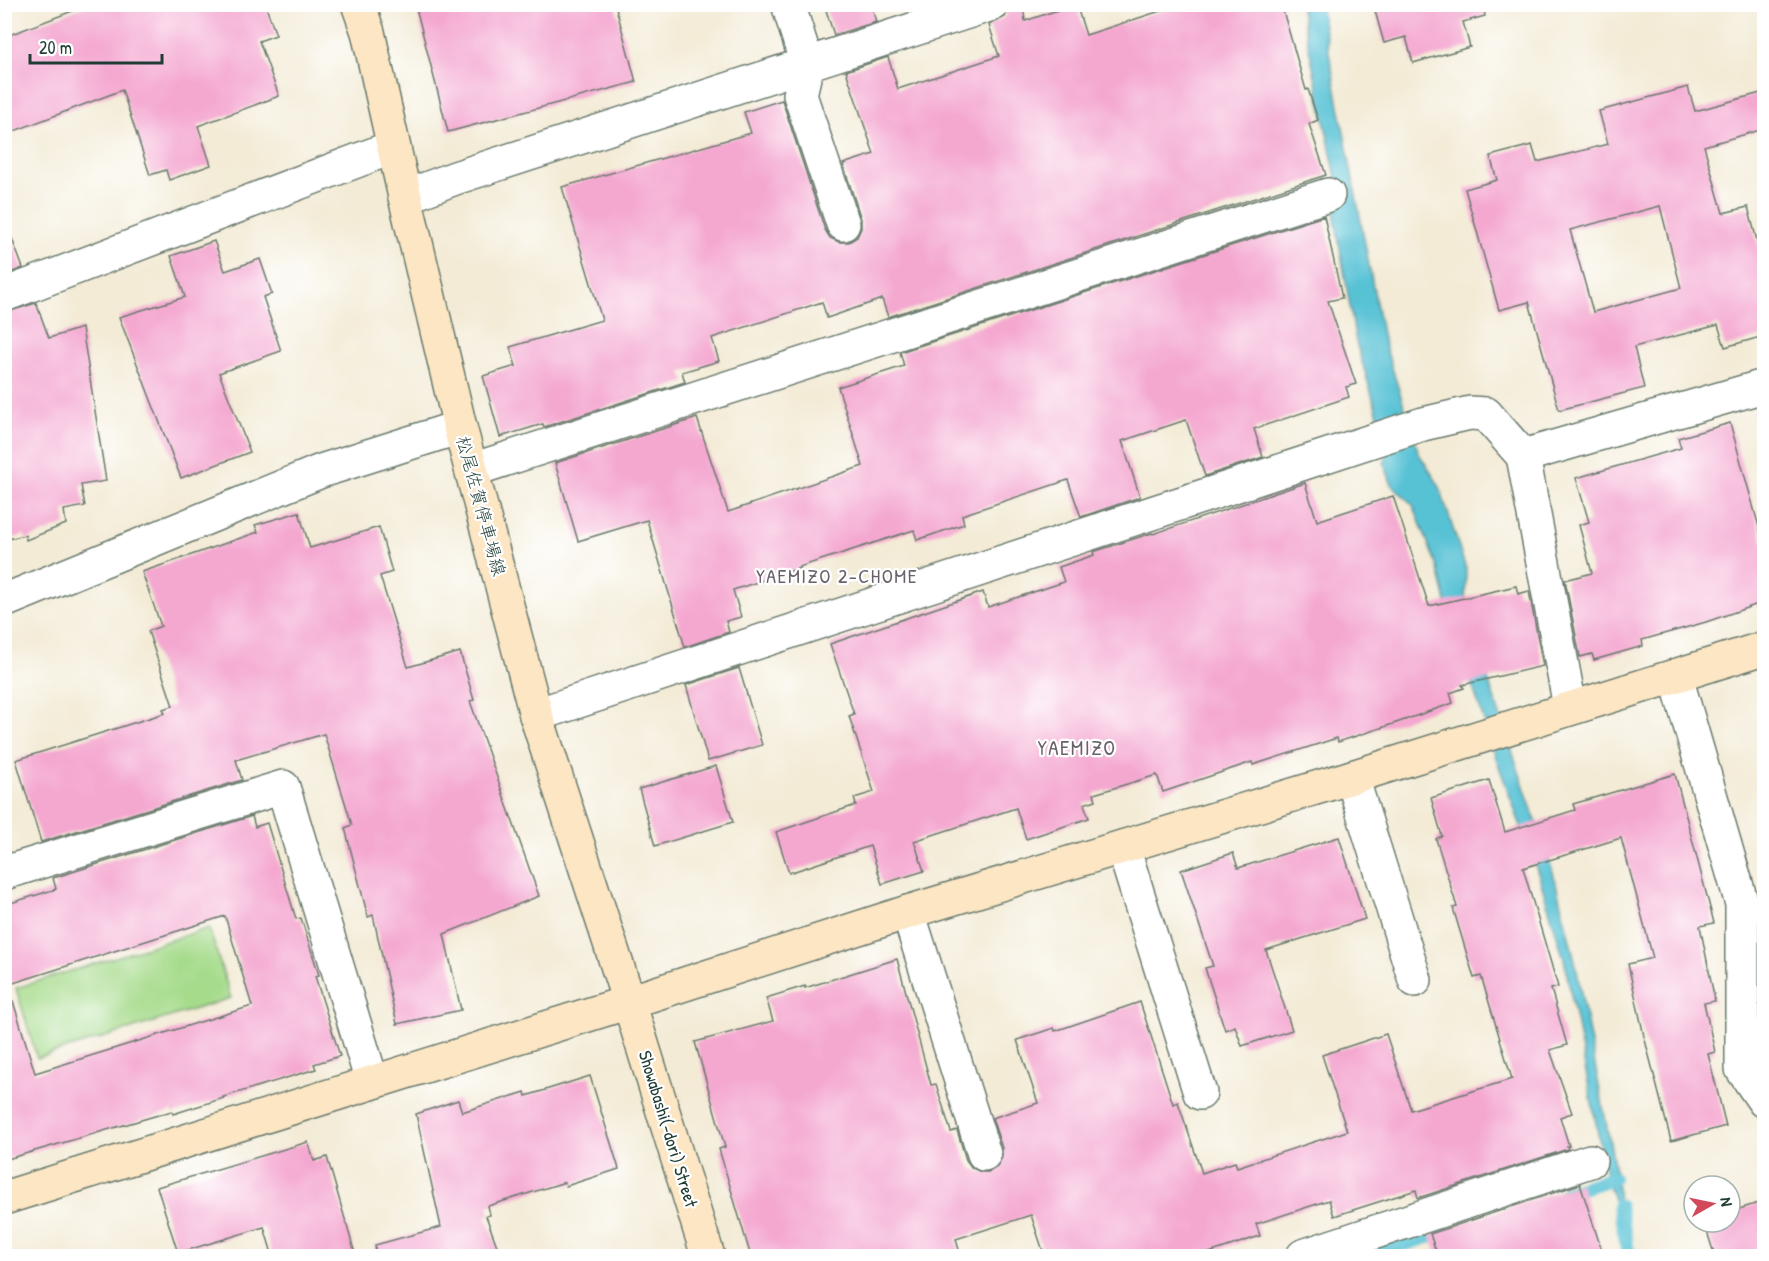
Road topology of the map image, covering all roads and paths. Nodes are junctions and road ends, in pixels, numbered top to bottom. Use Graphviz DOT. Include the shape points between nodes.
graph roads {
  1 [pos="358,4"];
  2 [pos="788,4"];
  3 [pos="992,4"];
  4 [pos="807,64"];
  5 [pos="393,147"];
  6 [pos="1328,195"];
  7 [pos="405,198"];
  8 [pos="843,224"];
  9 [pos="4,295"];
  10 [pos="1764,386"];
  11 [pos="460,427"];
  12 [pos="1523,456"];
  13 [pos="472,470"];
  14 [pos="4,601"];
  15 [pos="1764,648"];
  16 [pos="1676,677"];
  17 [pos="1570,707"];
  18 [pos="536,715"];
  19 [pos="1352,777"];
  20 [pos="1123,847"];
  21 [pos="4,873"];
  22 [pos="908,912"];
  23 [pos="1415,980"];
  24 [pos="629,1002"];
  25 [pos="372,1082"];
  26 [pos="1200,1093"];
  27 [pos="1764,1101"];
  28 [pos="984,1154"];
  29 [pos="1590,1161"];
  30 [pos="4,1198"];
  31 [pos="708,1257"];
  32 [pos="1303,1257"];
  1 -- 5 [label="street, 松尾佐賀停車場線" via="368,32"];
  2 -- 4 [label="street"];
  3 -- 4 [label="street"];
  4 -- 7 [label="street" via="455,178"];
  4 -- 8 [label="street" via="800,95"];
  5 -- 7 [label="street, 松尾佐賀停車場線"];
  5 -- 9 [label="street"];
  6 -- 13 [label="street"];
  7 -- 11 [label="street, 松尾佐賀停車場線"];
  10 -- 12 [label="street"];
  11 -- 13 [label="street, 松尾佐賀停車場線"];
  11 -- 14 [label="street" via="321,471"];
  12 -- 17 [label="street"];
  12 -- 18 [label="street" via="1486,414 1470,413 1423,424"];
  13 -- 18 [label="street, 松尾佐賀停車場線"];
  15 -- 16 [label="street"];
  16 -- 17 [label="street"];
  16 -- 27 [label="street" via="1742,904 1742,1069"];
  17 -- 19 [label="street"];
  18 -- 24 [label="street, 松尾佐賀停車場線"];
  19 -- 20 [label="street"];
  19 -- 23 [label="street"];
  20 -- 22 [label="street"];
  20 -- 26 [label="street"];
  21 -- 25 [label="street" via="283,787"];
  22 -- 24 [label="street"];
  22 -- 28 [label="street"];
  24 -- 25 [label="street"];
  24 -- 31 [label="street, Showabashi(-dori) Street"];
  25 -- 30 [label="street"];
  29 -- 32 [label="street"];
}
